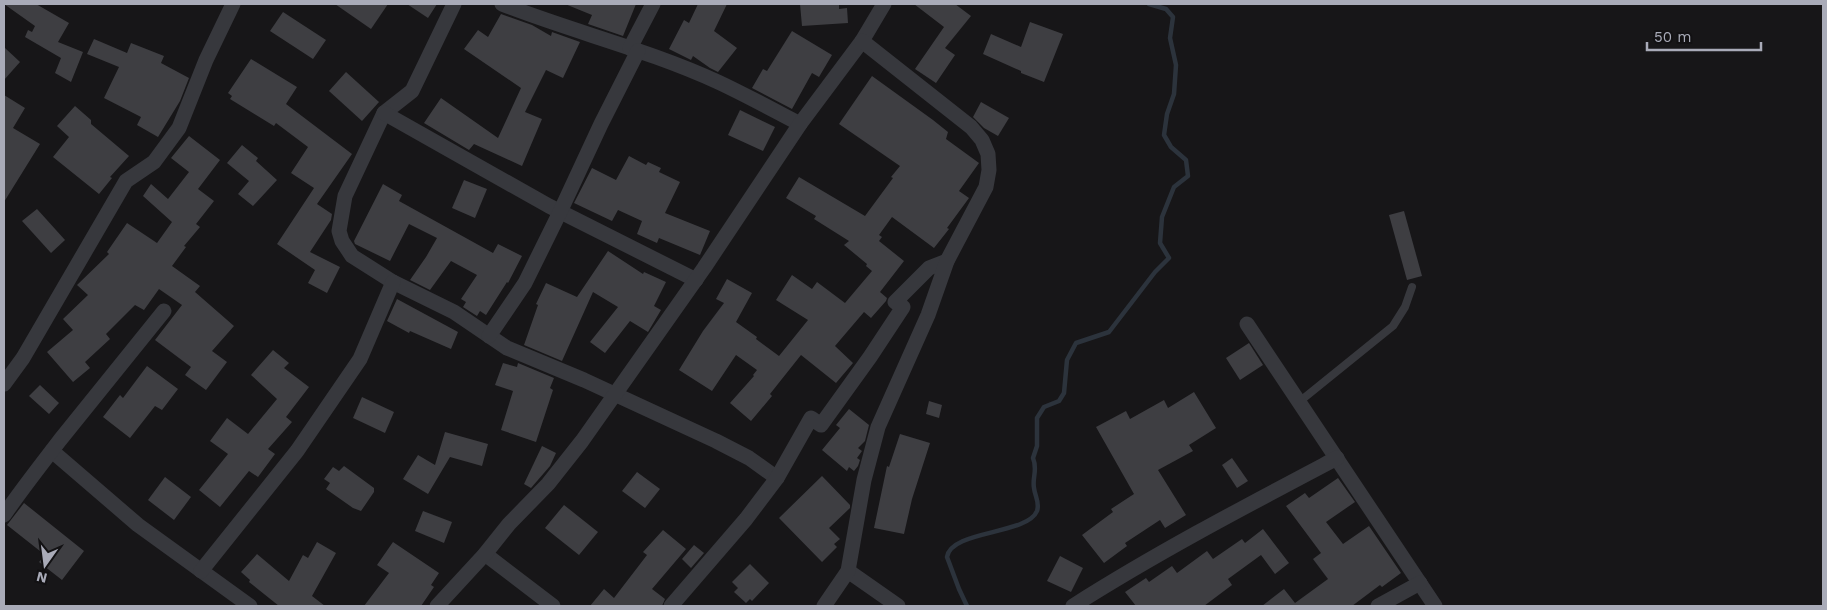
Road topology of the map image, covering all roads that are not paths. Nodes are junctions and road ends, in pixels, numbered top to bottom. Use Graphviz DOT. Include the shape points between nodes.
graph roads {
  1 [pos="233,4"];
  2 [pos="454,4"];
  3 [pos="502,4"];
  4 [pos="653,4"];
  5 [pos="884,4"];
  6 [pos="862,41"];
  7 [pos="634,50"];
  8 [pos="384,113"];
  9 [pos="800,124"];
  10 [pos="560,212"];
  11 [pos="947,261"];
  12 [pos="696,280"];
  13 [pos="393,282"];
  14 [pos="1412,287"];
  15 [pos="164,312"];
  16 [pos="1247,324"];
  17 [pos="489,336"];
  18 [pos="4,384"];
  19 [pos="616,395"];
  20 [pos="1300,402"];
  21 [pos="52,451"];
  22 [pos="1337,458"];
  23 [pos="777,478"];
  24 [pos="4,515"];
  25 [pos="485,554"];
  26 [pos="201,571"];
  27 [pos="848,571"];
  28 [pos="1420,583"];
  29 [pos="250,606"];
  30 [pos="437,606"];
  31 [pos="553,606"];
  32 [pos="671,606"];
  33 [pos="824,606"];
  34 [pos="898,606"];
  35 [pos="1073,606"];
  36 [pos="1378,606"];
  37 [pos="1435,606"];
  1 -- 18 [label="street" via="179,128 154,162 126,181"];
  2 -- 8 [label="street" via="412,92"];
  3 -- 7 [label="street"];
  4 -- 7 [label="street"];
  5 -- 6 [label="street"];
  6 -- 9 [label="street"];
  6 -- 11 [label="street" via="971,127 988,154 986,187"];
  7 -- 9 [label="street" via="718,82"];
  7 -- 10 [label="street"];
  8 -- 10 [label="street"];
  8 -- 13 [label="street" via="345,196 340,230 342,241 352,256"];
  9 -- 12 [label="street"];
  10 -- 12 [label="street"];
  10 -- 17 [label="street" via="525,283"];
  11 -- 23 [label="street" via="918,276 895,302 903,307 870,357 821,425 812,418"];
  11 -- 27 [label="street" via="928,314 878,428 864,480"];
  12 -- 19 [label="street"];
  13 -- 17 [label="street" via="454,312"];
  13 -- 26 [label="street" via="360,359 297,451"];
  14 -- 20 [label="lane" via="1393,326"];
  15 -- 21 [label="street"];
  16 -- 20 [label="street"];
  17 -- 19 [label="street" via="507,348"];
  19 -- 23 [label="street" via="749,458"];
  19 -- 25 [label="street" via="548,484"];
  20 -- 22 [label="street"];
  21 -- 24 [label="street"];
  21 -- 26 [label="street" via="138,525"];
  22 -- 28 [label="street"];
  22 -- 35 [label="street" via="1226,516"];
  23 -- 32 [label="street" via="746,520"];
  25 -- 30 [label="street"];
  25 -- 31 [label="street"];
  26 -- 29 [label="street"];
  27 -- 33 [label="street"];
  27 -- 34 [label="street"];
  28 -- 36 [label="street"];
  28 -- 37 [label="street"];
}
